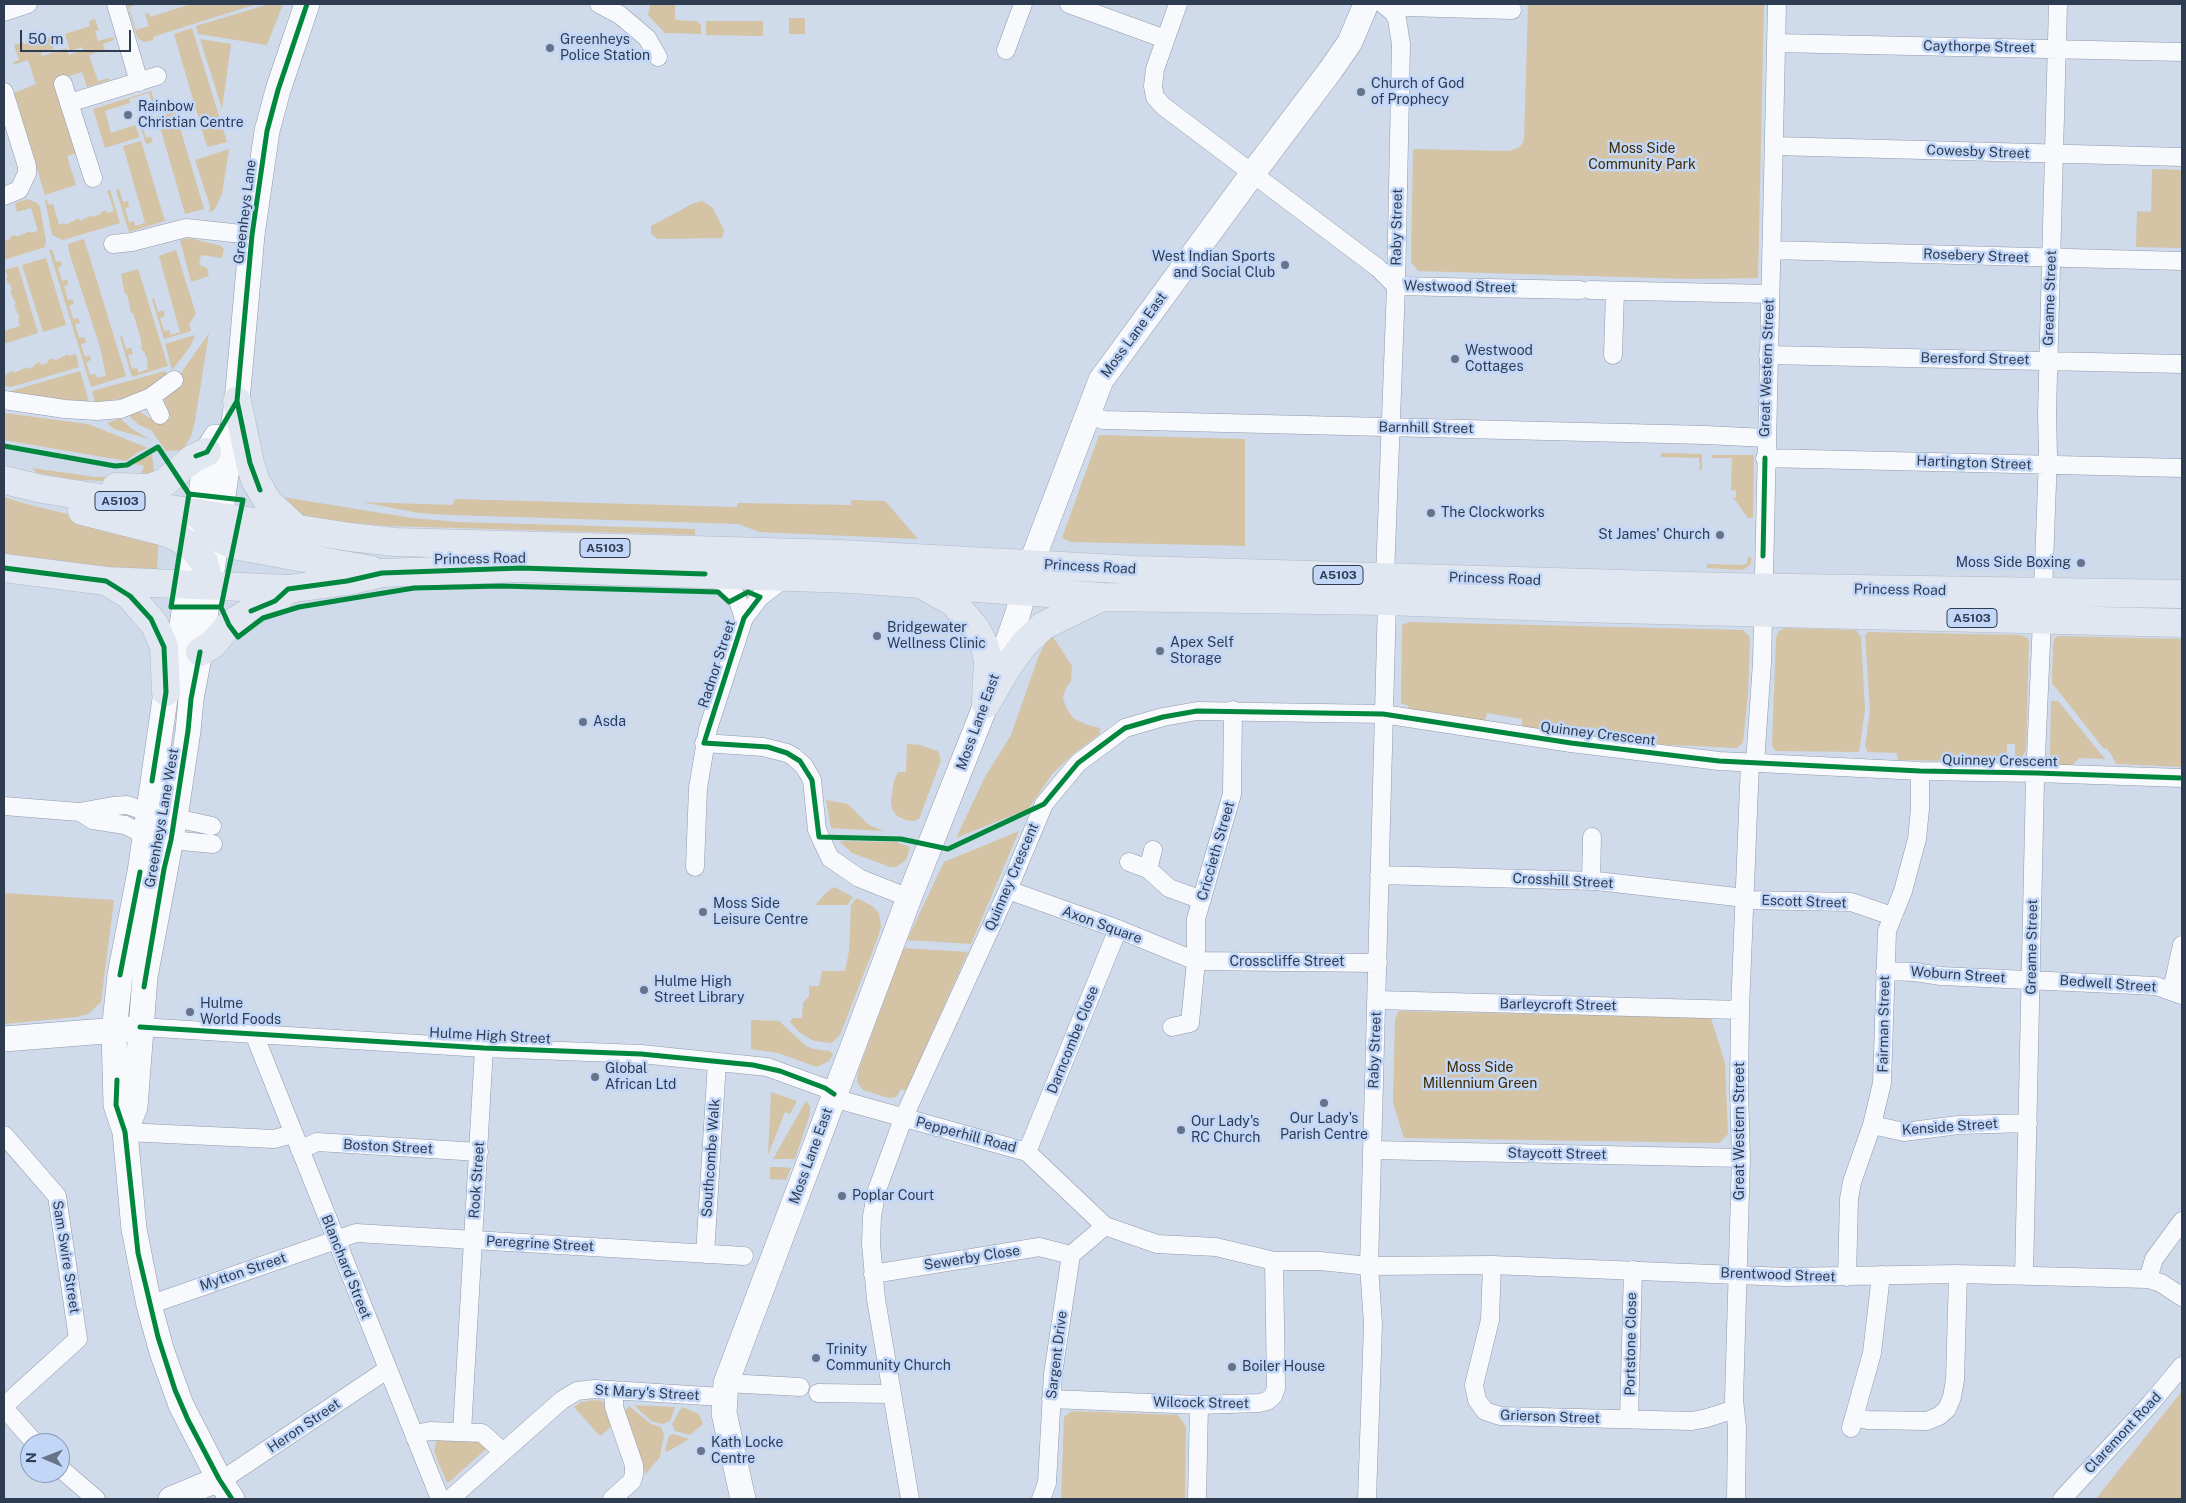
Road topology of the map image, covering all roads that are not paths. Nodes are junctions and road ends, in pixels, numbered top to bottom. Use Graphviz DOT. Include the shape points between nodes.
graph roads {
  1 [pos="28,4"];
  2 [pos="116,4"];
  3 [pos="307,4"];
  4 [pos="599,4"];
  5 [pos="1023,4"];
  6 [pos="1069,4"];
  7 [pos="1178,4"];
  8 [pos="1366,4"];
  9 [pos="1777,4"];
  10 [pos="2058,4"];
  11 [pos="1388,8"];
  12 [pos="623,10"];
  13 [pos="1512,10"];
  14 [pos="4,12"];
  15 [pos="1165,39"];
  16 [pos="1776,43"];
  17 [pos="2057,49"];
  18 [pos="1006,50"];
  19 [pos="2182,52"];
  20 [pos="658,57"];
  21 [pos="157,76"];
  22 [pos="140,82"];
  23 [pos="63,84"];
  24 [pos="4,92"];
  25 [pos="69,103"];
  26 [pos="1774,146"];
  27 [pos="2054,154"];
  28 [pos="2182,157"];
  29 [pos="1253,173"];
  30 [pos="92,178"];
  31 [pos="11,193"];
  32 [pos="252,235"];
  33 [pos="113,244"];
  34 [pos="1771,250"];
  35 [pos="2051,258"];
  36 [pos="2182,261"];
  37 [pos="1396,286"];
  38 [pos="1615,291"];
  39 [pos="1770,294"];
  40 [pos="1613,355"];
  41 [pos="1768,355"];
  42 [pos="2048,361"];
  43 [pos="2182,364"];
  44 [pos="174,380"];
  45 [pos="151,397"];
  46 [pos="4,400"];
  47 [pos="237,401"];
  48 [pos="160,415"];
  49 [pos="1087,415"];
  50 [pos="1391,427"];
  51 [pos="1766,438"];
  52 [pos="207,452"];
  53 [pos="1765,458"];
  54 [pos="2048,465"];
  55 [pos="2182,468"];
  56 [pos="4,480"];
  57 [pos="42,489"];
  58 [pos="296,528"];
  59 [pos="207,529"];
  60 [pos="1031,564"];
  61 [pos="4,568"];
  62 [pos="382,573"];
  63 [pos="705,574"];
  64 [pos="784,578"];
  65 [pos="106,581"];
  66 [pos="918,584"];
  67 [pos="199,585"];
  68 [pos="288,589"];
  69 [pos="1386,589"];
  70 [pos="1024,592"];
  71 [pos="2043,592"];
  72 [pos="2182,594"];
  73 [pos="1103,597"];
  74 [pos="1763,600"];
  75 [pos="744,618"];
  76 [pos="2042,620"];
  77 [pos="2182,623"];
  78 [pos="200,652"];
  79 [pos="166,692"];
  80 [pos="986,704"];
  81 [pos="1232,710"];
  82 [pos="1383,714"];
  83 [pos="704,743"];
  84 [pos="1752,762"];
  85 [pos="1920,772"];
  86 [pos="2036,773"];
  87 [pos="2182,778"];
  88 [pos="4,806"];
  89 [pos="79,812"];
  90 [pos="146,823"];
  91 [pos="212,826"];
  92 [pos="173,829"];
  93 [pos="1592,837"];
  94 [pos="214,844"];
  95 [pos="1153,850"];
  96 [pos="1129,862"];
  97 [pos="695,867"];
  98 [pos="1148,869"];
  99 [pos="1379,875"];
  100 [pos="1591,881"];
  101 [pos="1008,890"];
  102 [pos="909,898"];
  103 [pos="1745,899"];
  104 [pos="1202,900"];
  105 [pos="1892,916"];
  106 [pos="1118,929"];
  107 [pos="2182,945"];
  108 [pos="1196,961"];
  109 [pos="1378,963"];
  110 [pos="1885,971"];
  111 [pos="2032,979"];
  112 [pos="2177,992"];
  113 [pos="1377,1000"];
  114 [pos="1740,1010"];
  115 [pos="140,1027"];
  116 [pos="1172,1027"];
  117 [pos="114,1032"];
  118 [pos="254,1034"];
  119 [pos="4,1040"];
  120 [pos="484,1048"];
  121 [pos="717,1062"];
  122 [pos="834,1094"];
  123 [pos="903,1119"];
  124 [pos="2028,1123"];
  125 [pos="1872,1125"];
  126 [pos="125,1132"];
  127 [pos="297,1142"];
  128 [pos="7,1146"];
  129 [pos="1372,1150"];
  130 [pos="479,1152"];
  131 [pos="1027,1152"];
  132 [pos="1741,1158"];
  133 [pos="2182,1221"];
  134 [pos="1105,1226"];
  135 [pos="336,1240"];
  136 [pos="473,1240"];
  137 [pos="705,1254"];
  138 [pos="1071,1255"];
  139 [pos="744,1256"];
  140 [pos="1274,1261"];
  141 [pos="1492,1265"];
  142 [pos="1369,1266"];
  143 [pos="1633,1270"];
  144 [pos="873,1274"];
  145 [pos="1738,1274"];
  146 [pos="1958,1274"];
  147 [pos="1881,1275"];
  148 [pos="2024,1276"];
  149 [pos="1846,1277"];
  150 [pos="2148,1278"];
  151 [pos="2182,1297"];
  152 [pos="150,1305"];
  153 [pos="2182,1366"];
  154 [pos="388,1369"];
  155 [pos="800,1387"];
  156 [pos="614,1390"];
  157 [pos="725,1390"];
  158 [pos="818,1393"];
  159 [pos="891,1394"];
  160 [pos="1051,1399"];
  161 [pos="1199,1405"];
  162 [pos="4,1407"];
  163 [pos="1735,1409"];
  164 [pos="1630,1418"];
  165 [pos="462,1432"];
  166 [pos="26,1433"];
  167 [pos="415,1438"];
  168 [pos="503,1452"];
  169 [pos="70,1477"];
  170 [pos="218,1479"];
  171 [pos="96,1499"];
  172 [pos="171,1499"];
  173 [pos="232,1499"];
  174 [pos="440,1499"];
  175 [pos="450,1499"];
  176 [pos="612,1499"];
  177 [pos="743,1499"];
  178 [pos="910,1499"];
  179 [pos="1041,1499"];
  180 [pos="1197,1499"];
  181 [pos="1366,1499"];
  182 [pos="1736,1499"];
  183 [pos="2062,1499"];
  1 -- 14 [label="street"];
  2 -- 22 [label="street"];
  3 -- 32 [label="street, Greenheys Lane" via="267,132"];
  4 -- 12 [label="street"];
  5 -- 18 [label="street"];
  6 -- 15 [label="street"];
  7 -- 15 [label="street, Westwood Street"];
  8 -- 29 [label="street, Moss Lane East" via="1350,42"];
  9 -- 16 [label="street, Great Western Street"];
  10 -- 17 [label="street, Greame Street"];
  11 -- 13 [label="street"];
  11 -- 37 [label="street, Raby Street" via="1400,28 1401,44"];
  12 -- 20 [label="street" via="647,38"];
  15 -- 29 [label="street, Westwood Street" via="1153,86 1155,96 1163,106"];
  16 -- 17 [label="street, Caythorpe Street"];
  16 -- 26 [label="street, Great Western Street"];
  17 -- 19 [label="street, Caythorpe Street"];
  17 -- 27 [label="street, Greame Street"];
  21 -- 22 [label="street"];
  22 -- 25 [label="street"];
  23 -- 25 [label="street"];
  24 -- 31 [label="street" via="27,166 25,181"];
  25 -- 30 [label="street"];
  26 -- 27 [label="street, Cowesby Street"];
  26 -- 34 [label="street, Great Western Street"];
  27 -- 28 [label="street, Cowesby Street"];
  27 -- 35 [label="street, Greame Street"];
  29 -- 37 [label="street, Westwood Street" via="1378,268"];
  29 -- 49 [label="street, Moss Lane East" via="1115,358 1101,380"];
  32 -- 33 [label="street" via="186,228"];
  32 -- 47 [label="street, Greenheys Lane"];
  34 -- 35 [label="street, Rosebery Street"];
  34 -- 39 [label="street, Great Western Street"];
  35 -- 36 [label="street, Rosebery Street"];
  35 -- 42 [label="street, Greame Street"];
  37 -- 38 [label="street, Westwood Street"];
  37 -- 50 [label="street, Raby Street"];
  38 -- 39 [label="street, Westwood Street"];
  38 -- 40 [label="street"];
  39 -- 41 [label="street, Great Western Street"];
  41 -- 42 [label="street, Beresford Street"];
  41 -- 51 [label="street, Great Western Street"];
  42 -- 43 [label="street, Beresford Street"];
  42 -- 54 [label="street, Greame Street"];
  44 -- 45 [label="street"];
  45 -- 46 [label="street" via="121,409 97,411"];
  45 -- 48 [label="street"];
  47 -- 52 [label="street, Greenheys Lane"];
  47 -- 58 [label="highway" via="255,480 268,502"];
  47 -- 59 [label="street, Greenheys Lane"];
  49 -- 50 [label="street, Barnhill Street" via="1097,420"];
  49 -- 60 [label="street, Moss Lane East"];
  50 -- 51 [label="street, Barnhill Street"];
  50 -- 69 [label="street, Raby Street"];
  51 -- 53 [label="street, Great Western Street"];
  52 -- 57 [label="highway" via="192,459 168,481 149,488 72,485"];
  52 -- 59 [label="street, Greenheys Lane"];
  53 -- 54 [label="street, Hartington Street"];
  53 -- 74 [label="street, Great Western Street"];
  54 -- 55 [label="street, Hartington Street"];
  54 -- 71 [label="street, Greame Street"];
  56 -- 57 [label="highway, Princess Road / A5103"];
  56 -- 59 [label="highway" via="58,505 177,537"];
  57 -- 59 [label="highway, Princess Road / A5103"];
  58 -- 59 [label="highway, Princess Road / A5103"];
  58 -- 60 [label="highway, Princess Road / A5103" via="394,542 830,553"];
  59 -- 62 [label="highway" via="233,545"];
  59 -- 67 [label="highway"];
  60 -- 69 [label="highway, Princess Road / A5103"];
  60 -- 70 [label="street, Moss Lane East"];
  61 -- 65 [label="highway, Princess Road / A5103"];
  62 -- 63 [label="highway, Princess Road / A5103" via="521,568"];
  62 -- 68 [label="highway, Princess Road / A5103"];
  63 -- 64 [label="highway, Princess Road / A5103"];
  63 -- 75 [label="street, Radnor Street" via="726,583 737,598"];
  64 -- 66 [label="highway, Princess Road / A5103"];
  64 -- 75 [label="street, Radnor Street" via="760,597"];
  65 -- 67 [label="highway, Princess Road / A5103"];
  65 -- 79 [label="highway" via="130,596 155,625 164,647"];
  66 -- 70 [label="highway, Princess Road / A5103"];
  66 -- 80 [label="highway" via="953,602 976,629 988,661"];
  67 -- 68 [label="highway, Princess Road / A5103"];
  67 -- 78 [label="street, Greenheys Lane West"];
  67 -- 79 [label="street, Greenheys Lane West"];
  68 -- 78 [label="highway" via="275,601 229,624 213,644"];
  69 -- 73 [label="highway, Princess Road / A5103"];
  69 -- 74 [label="highway, Princess Road / A5103"];
  69 -- 82 [label="street, Raby Street"];
  70 -- 73 [label="highway, Princess Road / A5103"];
  70 -- 80 [label="street, Moss Lane East"];
  71 -- 72 [label="highway, Princess Road / A5103"];
  71 -- 74 [label="highway, Princess Road / A5103"];
  73 -- 80 [label="highway" via="1043,626 1024,644"];
  74 -- 76 [label="highway, Princess Road / A5103"];
  74 -- 84 [label="street, Great Western Street" via="1760,711"];
  75 -- 83 [label="street, Radnor Street"];
  76 -- 77 [label="highway, Princess Road / A5103"];
  76 -- 86 [label="street, Greame Street"];
  78 -- 92 [label="street, Greenheys Lane West"];
  79 -- 90 [label="street, Greenheys Lane West"];
  80 -- 102 [label="street, Moss Lane East"];
  81 -- 82 [label="street, Quinney Crescent"];
  81 -- 101 [label="street, Quinney Crescent" via="1198,711 1125,728 1078,762 1044,804"];
  81 -- 104 [label="street, Criccieth Street" via="1232,794"];
  82 -- 84 [label="street, Quinney Crescent" via="1571,743"];
  82 -- 99 [label="street, Raby Street"];
  83 -- 97 [label="street, Radnor Street" via="698,788"];
  83 -- 102 [label="street" via="763,746 794,756 812,780 817,830 830,858 859,878"];
  84 -- 85 [label="street, Quinney Crescent"];
  84 -- 103 [label="street, Great Western Street"];
  85 -- 86 [label="street, Quinney Crescent"];
  85 -- 105 [label="street, Fairman Street" via="1917,839 1903,891"];
  86 -- 87 [label="street, Quinney Crescent"];
  86 -- 111 [label="street, Greame Street"];
  88 -- 89 [label="street"];
  89 -- 90 [label="street" via="93,820 116,824"];
  89 -- 90 [label="street" via="127,805"];
  90 -- 92 [label="street"];
  90 -- 117 [label="street, Greenheys Lane West" via="120,975"];
  91 -- 92 [label="street"];
  92 -- 94 [label="street"];
  92 -- 115 [label="street, Greenheys Lane West" via="145,977"];
  93 -- 100 [label="street"];
  95 -- 98 [label="street"];
  96 -- 98 [label="street"];
  98 -- 104 [label="street" via="1168,888"];
  99 -- 100 [label="street, Crosshill Street"];
  99 -- 109 [label="street, Raby Street"];
  100 -- 103 [label="street, Crosshill Street"];
  101 -- 106 [label="street, Axon Square"];
  101 -- 123 [label="street, Quinney Crescent"];
  102 -- 122 [label="street, Moss Lane East"];
  103 -- 105 [label="street, Escott Street" via="1851,902"];
  103 -- 114 [label="street, Great Western Street"];
  104 -- 108 [label="street, Criccieth Street" via="1196,919"];
  105 -- 110 [label="street, Fairman Street" via="1887,931"];
  106 -- 108 [label="street, Axon Square"];
  106 -- 131 [label="street, Darncombe Close"];
  107 -- 112 [label="street"];
  108 -- 109 [label="street, Crosscliffe Street"];
  108 -- 116 [label="street, Criccieth Street" via="1190,1023"];
  109 -- 113 [label="street, Raby Street"];
  110 -- 111 [label="street, Woburn Street"];
  110 -- 125 [label="street, Fairman Street" via="1882,1083"];
  111 -- 112 [label="street, Bedwell Street" via="2147,985"];
  111 -- 124 [label="street, Greame Street"];
  113 -- 114 [label="street, Barleycroft Street"];
  113 -- 129 [label="street, Raby Street"];
  114 -- 132 [label="street, Great Western Street"];
  115 -- 117 [label="street"];
  115 -- 118 [label="street, Hulme High Street"];
  115 -- 126 [label="street, Greenheys Lane West" via="135,1106"];
  117 -- 119 [label="street"];
  117 -- 126 [label="street, Greenheys Lane West" via="116,1106"];
  118 -- 120 [label="street, Hulme High Street"];
  118 -- 127 [label="street, Blanchard Street"];
  120 -- 121 [label="street, Hulme High Street" via="641,1054"];
  120 -- 130 [label="street, Rook Street"];
  121 -- 122 [label="street, Hulme High Street" via="774,1069"];
  121 -- 137 [label="street, Southcombe Walk"];
  122 -- 123 [label="street, Pepperhill Road" via="844,1101"];
  122 -- 157 [label="street, Moss Lane East"];
  123 -- 131 [label="street, Pepperhill Road"];
  123 -- 144 [label="street, Quinney Crescent" via="877,1190 872,1216"];
  124 -- 125 [label="street, Kenside Street" via="1958,1125 1904,1132"];
  124 -- 148 [label="street, Greame Street"];
  125 -- 149 [label="street, Fairman Street" via="1849,1199"];
  126 -- 127 [label="street, Boston Street"];
  126 -- 152 [label="street, Greenheys Lane West" via="134,1229"];
  127 -- 130 [label="street, Boston Street"];
  127 -- 135 [label="street, Blanchard Street"];
  128 -- 162 [label="street, Sam Swire Street" via="57,1196 78,1339"];
  129 -- 132 [label="street, Staycott Street"];
  129 -- 142 [label="street, Raby Street"];
  130 -- 136 [label="street, Rook Street"];
  131 -- 134 [label="street, Pepperhill Road"];
  132 -- 145 [label="street, Great Western Street"];
  133 -- 150 [label="street" via="2154,1259"];
  134 -- 138 [label="street"];
  134 -- 140 [label="street, Pepperhill Road" via="1157,1244 1216,1246"];
  135 -- 136 [label="street, Peregrine Street" via="356,1234"];
  135 -- 152 [label="street, Mytton Street"];
  135 -- 154 [label="street, Blanchard Street"];
  136 -- 137 [label="street, Peregrine Street"];
  136 -- 165 [label="street, Rook Street"];
  137 -- 139 [label="street, Peregrine Street"];
  138 -- 144 [label="street, Sewerby Close" via="1039,1247"];
  138 -- 160 [label="street, Sargent Drive"];
  140 -- 142 [label="street, Pepperhill Road"];
  140 -- 161 [label="street, Wilcock Street" via="1276,1388 1273,1396 1259,1403"];
  141 -- 142 [label="street, Brentwood Street"];
  141 -- 143 [label="street, Brentwood Street"];
  141 -- 164 [label="street, Grierson Street" via="1490,1320 1474,1385 1477,1400 1485,1411 1500,1416"];
  142 -- 181 [label="street, Raby Street" via="1373,1324"];
  143 -- 145 [label="street, Brentwood Street"];
  143 -- 164 [label="street, Portstone Close"];
  144 -- 159 [label="street, Quinney Crescent"];
  145 -- 149 [label="street, Brentwood Street"];
  145 -- 163 [label="street, Great Western Street"];
  146 -- 147 [label="street, Brentwood Street"];
  146 -- 147 [label="street" via="1955,1380 1947,1409 1927,1422 1852,1422 1872,1353"];
  146 -- 148 [label="street, Brentwood Street"];
  147 -- 149 [label="street, Brentwood Street"];
  148 -- 150 [label="street, Brentwood Street"];
  150 -- 151 [label="street, Brentwood Street"];
  152 -- 170 [label="street, Greenheys Lane West" via="175,1390"];
  153 -- 183 [label="street, Claremont Road"];
  154 -- 167 [label="street, Blanchard Street"];
  154 -- 170 [label="street, Heron Street"];
  155 -- 157 [label="street, St Mary's Street"];
  156 -- 157 [label="street, St Mary's Street"];
  156 -- 168 [label="street, St Mary's Street" via="594,1388 571,1394"];
  156 -- 176 [label="street" via="614,1407 634,1465 634,1474 632,1481"];
  157 -- 177 [label="street, Moss Lane East" via="728,1438"];
  158 -- 159 [label="street"];
  159 -- 178 [label="street, Quinney Crescent"];
  160 -- 161 [label="street, Wilcock Street"];
  160 -- 179 [label="street, Sargent Drive" via="1047,1482"];
  161 -- 180 [label="street"];
  162 -- 166 [label="street"];
  163 -- 164 [label="street, Grierson Street" via="1692,1421"];
  163 -- 182 [label="street, Great Western Street"];
  165 -- 167 [label="street" via="428,1431"];
  165 -- 168 [label="street" via="485,1434"];
  167 -- 174 [label="street, Blanchard Street"];
  168 -- 175 [label="street, St Mary's Street"];
  169 -- 171 [label="street"];
  170 -- 172 [label="street"];
  170 -- 173 [label="street, Greenheys Lane West"];
}
